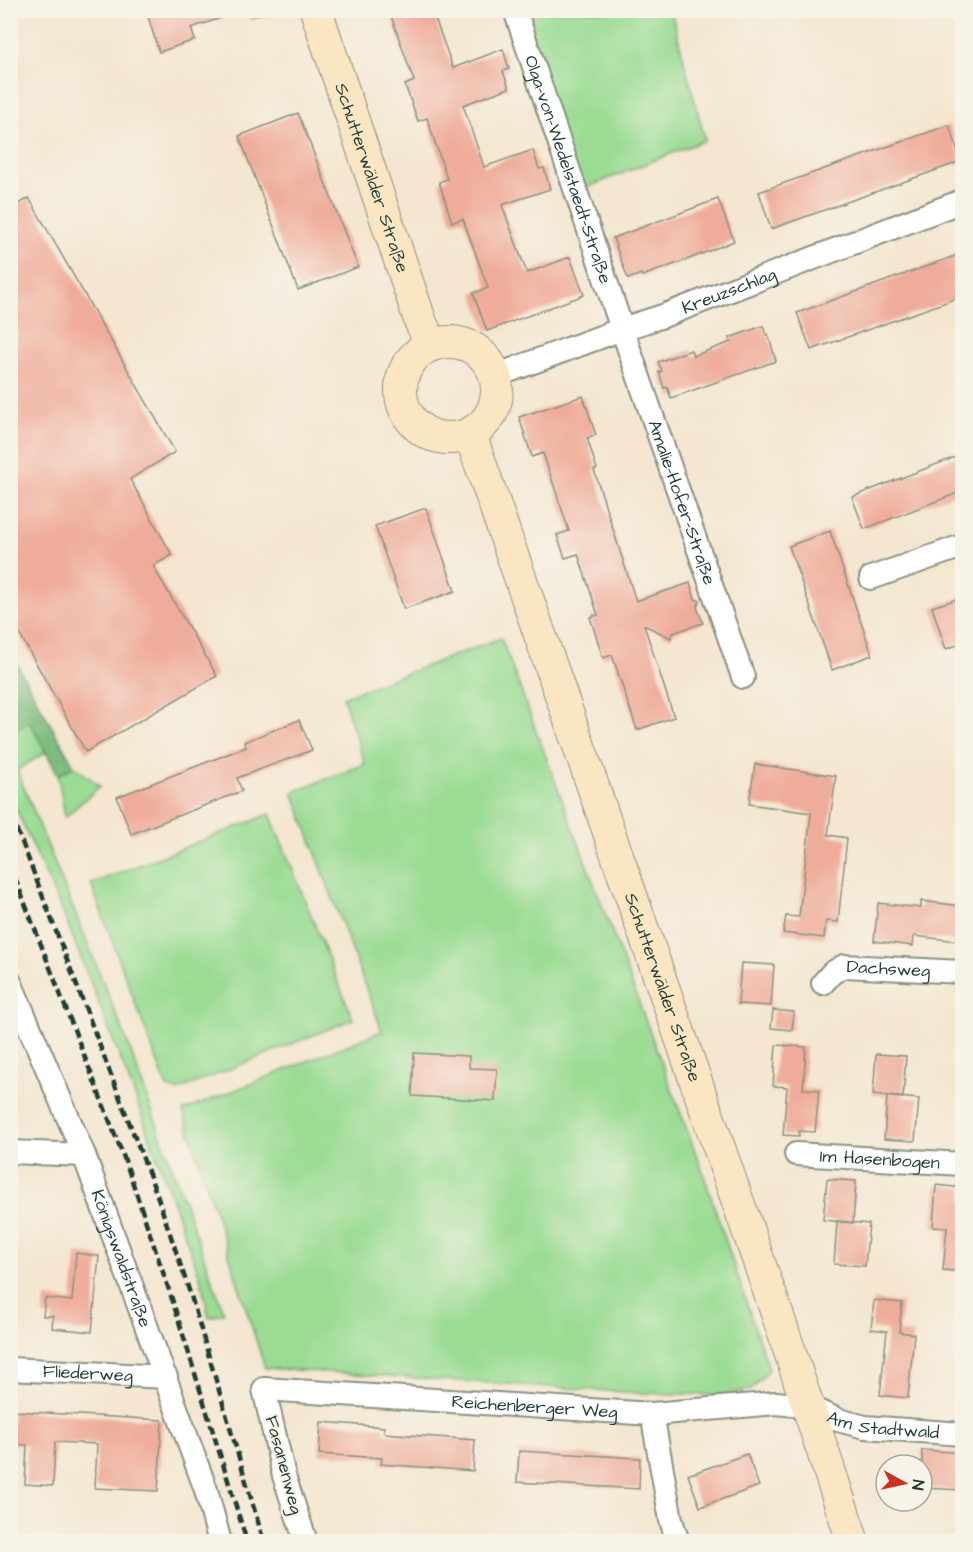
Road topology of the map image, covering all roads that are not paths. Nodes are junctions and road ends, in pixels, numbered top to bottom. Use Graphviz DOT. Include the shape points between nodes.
graph roads {
  1 [pos="316,10"];
  2 [pos="515,10"];
  3 [pos="963,201"];
  4 [pos="622,329"];
  5 [pos="432,345"];
  6 [pos="495,376"];
  7 [pos="470,434"];
  8 [pos="963,546"];
  9 [pos="871,578"];
  10 [pos="743,677"];
  11 [pos="963,972"];
  12 [pos="10,982"];
  13 [pos="823,984"];
  14 [pos="10,1152"];
  15 [pos="796,1154"];
  16 [pos="84,1155"];
  17 [pos="963,1164"];
  18 [pos="10,1369"];
  19 [pos="166,1377"];
  20 [pos="264,1389"];
  21 [pos="807,1406"];
  22 [pos="652,1414"];
  23 [pos="963,1434"];
  24 [pos="220,1542"];
  25 [pos="306,1542"];
  26 [pos="678,1542"];
  27 [pos="853,1542"];
  1 -- 5 [label="main road, Schutterwälder Straße" via="421,323"];
  2 -- 4 [label="street, Olga-von-Wedelstaedt-Straße"];
  3 -- 4 [label="street, Kreuzschlag"];
  4 -- 6 [label="street, Kreuzschlag"];
  4 -- 10 [label="street, Amalie-Hofer-Straße"];
  5 -- 6 [label="main road" via="461,343 474,349 486,359"];
  5 -- 7 [label="main road" via="419,352 406,369 400,390 402,404 422,431 437,438 454,439"];
  6 -- 7 [label="main road" via="494,408 480,428"];
  7 -- 21 [label="main road, Schutterwälder Straße"];
  8 -- 9 [label="street"];
  11 -- 13 [label="street, Dachsweg" via="844,966"];
  12 -- 16 [label="street, Königswaldstraße"];
  14 -- 16 [label="street"];
  15 -- 17 [label="street, Im Hasenbogen"];
  16 -- 19 [label="street, Königswaldstraße"];
  18 -- 19 [label="street, Fliederweg"];
  19 -- 24 [label="street, Königswaldstraße"];
  20 -- 22 [label="street, Reichenberger Weg"];
  20 -- 25 [label="street, Fasanenweg" via="284,1476"];
  21 -- 22 [label="street, Reichenberger Weg" via="776,1403"];
  21 -- 23 [label="street, Am Stadtwald" via="865,1427"];
  21 -- 27 [label="main road, Schutterwälder Straße"];
  22 -- 26 [label="street"];
}
